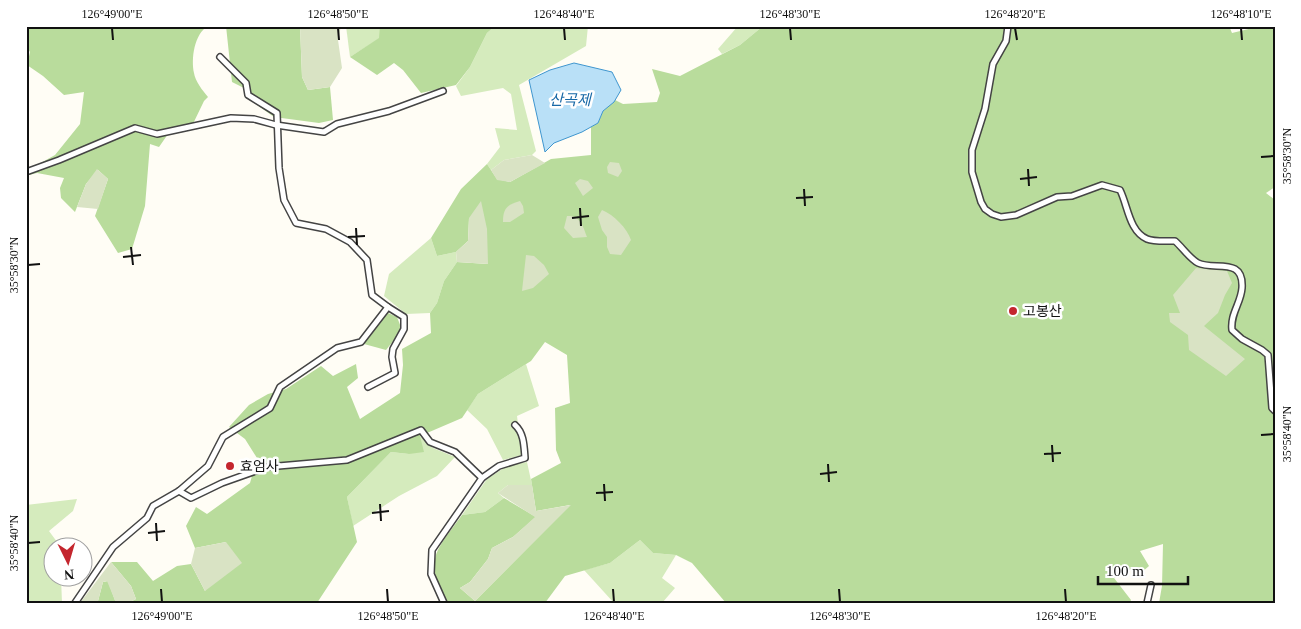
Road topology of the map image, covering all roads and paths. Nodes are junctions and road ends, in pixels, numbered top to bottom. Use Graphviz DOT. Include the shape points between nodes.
graph roads {
  1 [pos="1008,26"];
  2 [pos="220,57"];
  3 [pos="443,91"];
  4 [pos="276,124"];
  5 [pos="26,172"];
  6 [pos="388,307"];
  7 [pos="368,388"];
  8 [pos="1275,411"];
  9 [pos="515,425"];
  10 [pos="482,478"];
  11 [pos="180,491"];
  12 [pos="1150,585"];
  13 [pos="74,603"];
  14 [pos="444,603"];
  15 [pos="1147,603"];
  1 -- 8 [label="street" via="1006,41 992,64 985,110 972,150 972,172 981,202 992,214 1002,217 1102,185 1120,190 1132,223 1148,240 1175,241 1196,262 1226,265 1235,270 1240,276 1242,289 1232,316 1232,330 1268,355 1272,408"];
  2 -- 4 [label="street" via="246,83 248,95 276,113"];
  3 -- 4 [label="street" via="389,111 337,124 324,132"];
  4 -- 5 [label="street" via="231,118 157,134 135,128"];
  4 -- 6 [label="street" via="284,200 296,223 326,229 350,242 367,260 372,295"];
  6 -- 7 [label="street" via="404,317 404,329 393,349 395,373"];
  6 -- 11 [label="street" via="362,342 337,348 280,387 270,408 223,437 208,466"];
  9 -- 10 [label="street" via="523,436 525,458 498,466"];
  10 -- 11 [label="street" via="456,452 430,442 421,430 347,460 267,467 191,498"];
  10 -- 14 [label="street" via="432,550 431,574"];
  11 -- 13 [label="street" via="154,506 147,518 113,547"];
  12 -- 15 [label="street"];
}
